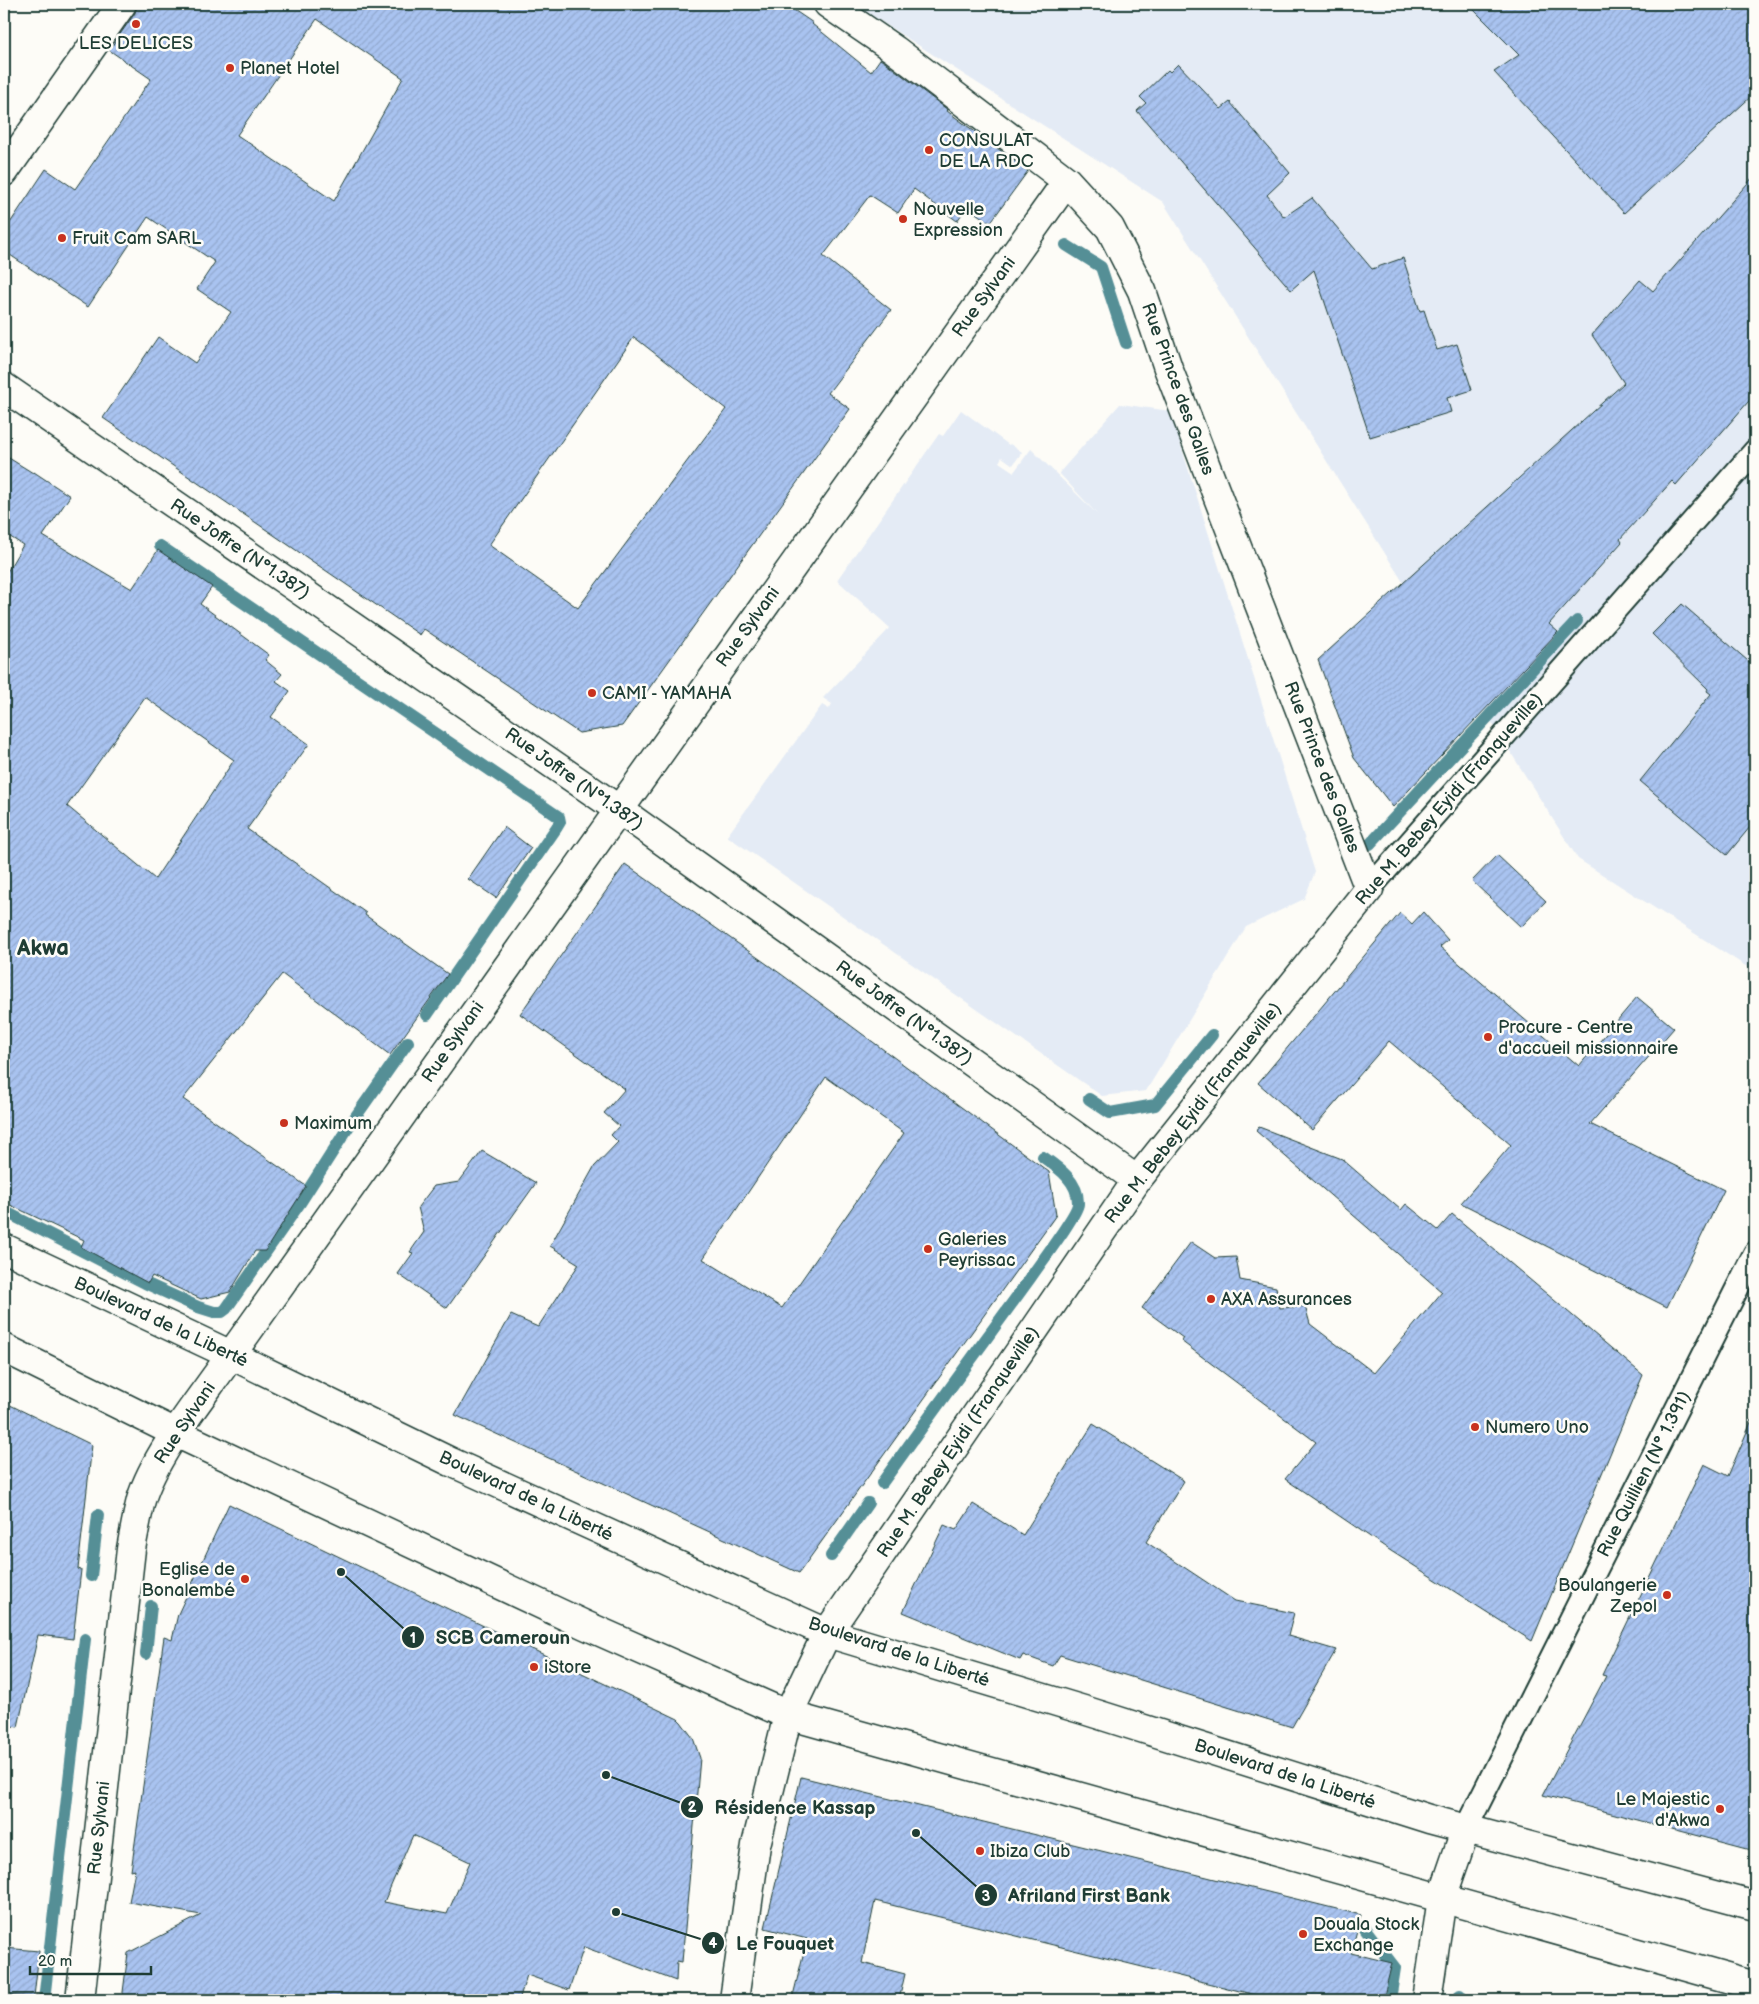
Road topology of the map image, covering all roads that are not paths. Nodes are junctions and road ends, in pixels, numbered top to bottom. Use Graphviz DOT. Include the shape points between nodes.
graph roads {
  1 [pos="122,4"];
  2 [pos="828,4"];
  3 [pos="4,172"];
  4 [pos="1067,181"];
  5 [pos="4,387"];
  6 [pos="1755,451"];
  7 [pos="618,809"];
  8 [pos="1369,889"];
  9 [pos="1137,1180"];
  10 [pos="4,1248"];
  11 [pos="1755,1253"];
  12 [pos="4,1348"];
  13 [pos="231,1354"];
  14 [pos="176,1433"];
  15 [pos="827,1633"];
  16 [pos="788,1715"];
  17 [pos="1466,1828"];
  18 [pos="1442,1898"];
  19 [pos="1755,1906"];
  20 [pos="1755,1986"];
  21 [pos="80,2000"];
  22 [pos="734,2000"];
  23 [pos="1427,2000"];
  1 -- 3 [label="street"];
  2 -- 4 [label="street, Rue Prince des Galles" via="895,50"];
  4 -- 7 [label="street, Rue Sylvani"];
  4 -- 8 [label="street, Rue Prince des Galles" via="1110,228 1142,291 1168,368"];
  5 -- 7 [label="street, Rue Joffre (N°1.387)"];
  6 -- 8 [label="lane, Rue M. Bebey Eyidi (Franqueville)"];
  7 -- 9 [label="street, Rue Joffre (N°1.387)"];
  7 -- 13 [label="street, Rue Sylvani"];
  8 -- 9 [label="street, Rue M. Bebey Eyidi (Franqueville)"];
  9 -- 15 [label="street, Rue M. Bebey Eyidi (Franqueville)"];
  10 -- 13 [label="street, Boulevard de la Liberté"];
  11 -- 17 [label="lane, Rue Quillien (N° 1.391)"];
  12 -- 14 [label="street"];
  13 -- 14 [label="street, Rue Sylvani"];
  13 -- 15 [label="street, Boulevard de la Liberté" via="451,1462"];
  14 -- 16 [label="street" via="585,1625"];
  14 -- 21 [label="street, Rue Sylvani" via="154,1469 141,1500 131,1549"];
  15 -- 16 [label="street, Rue M. Bebey Eyidi (Franqueville)"];
  15 -- 17 [label="street, Boulevard de la Liberté"];
  16 -- 18 [label="street"];
  16 -- 22 [label="street, Rue M. Bebey Eyidi (Franqueville)" via="756,1845"];
  17 -- 18 [label="street"];
  17 -- 19 [label="street, Boulevard de la Liberté"];
  18 -- 20 [label="street"];
  18 -- 23 [label="street"];
}
